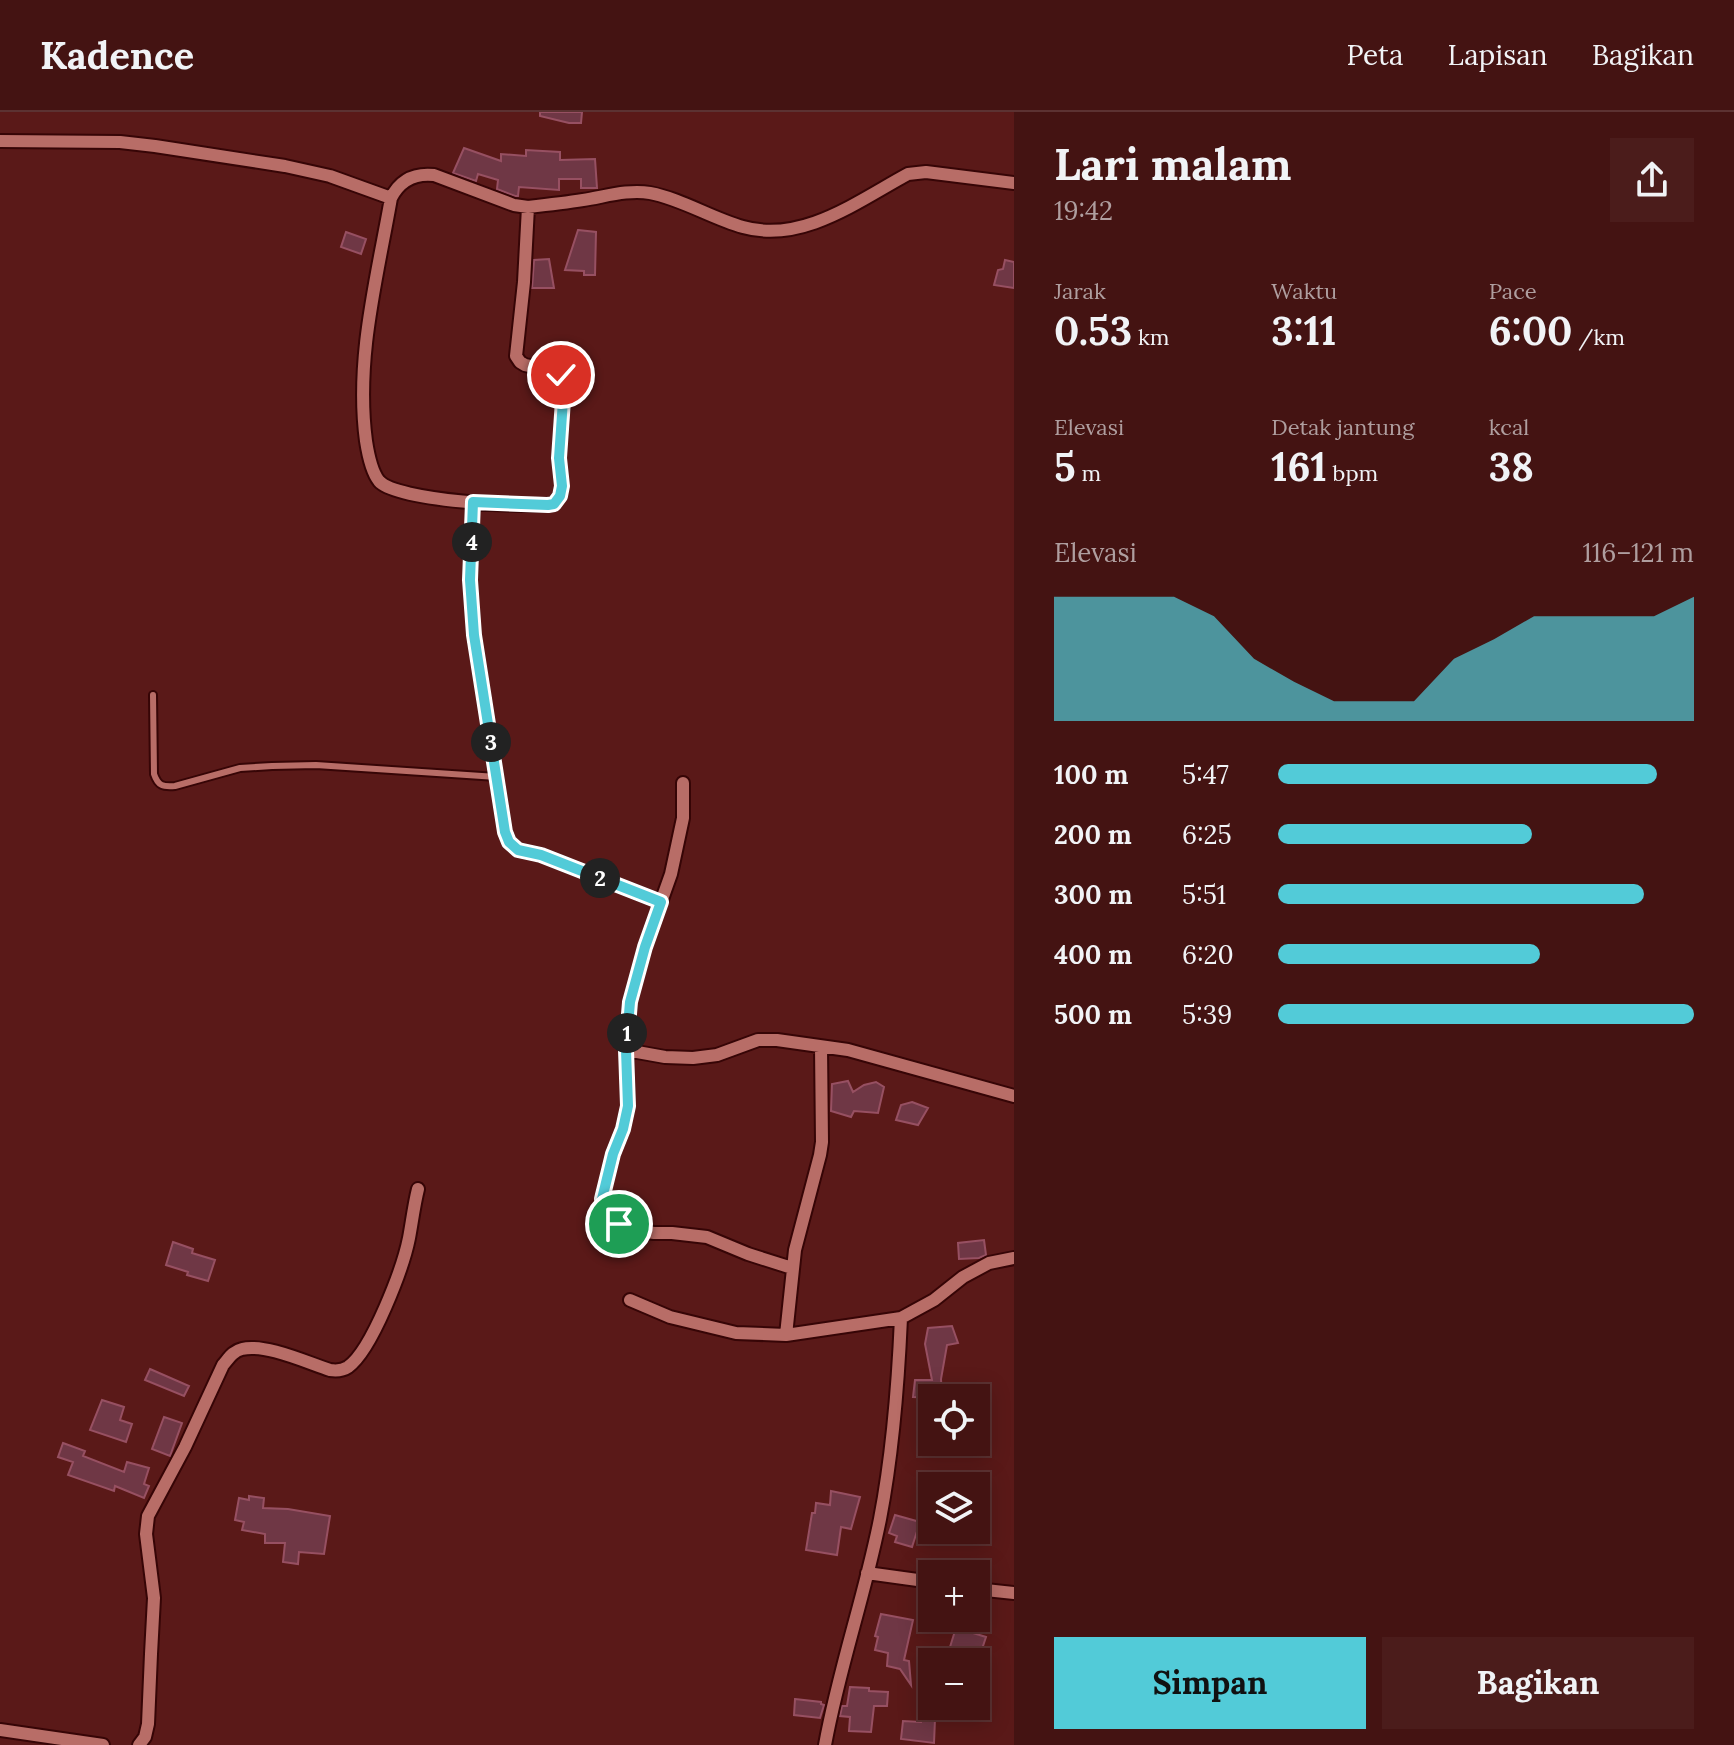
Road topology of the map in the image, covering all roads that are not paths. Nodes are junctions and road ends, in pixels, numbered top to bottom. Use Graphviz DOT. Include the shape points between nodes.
graph roads {
  1 [pos="0,141"];
  2 [pos="1014,183"];
  3 [pos="391,198"];
  4 [pos="528,207"];
  5 [pos="473,502"];
  6 [pos="153,695"];
  7 [pos="497,777"];
  8 [pos="683,783"];
  9 [pos="661,902"];
  10 [pos="821,1047"];
  11 [pos="626,1050"];
  12 [pos="1014,1096"];
  13 [pos="418,1189"];
  14 [pos="1014,1258"];
  15 [pos="792,1268"];
  16 [pos="630,1300"];
  17 [pos="901,1318"];
  18 [pos="786,1335"];
  19 [pos="867,1573"];
  20 [pos="918,1580"];
  21 [pos="990,1590"];
  22 [pos="1014,1593"];
  23 [pos="0,1730"];
  24 [pos="103,1745"];
  25 [pos="139,1745"];
  26 [pos="825,1745"];
  1 -- 3 [label="street" via="155,146 285,166"];
  2 -- 4 [label="street" via="917,172 818,222 768,232 649,193"];
  3 -- 4 [label="street" via="397,188 423,174"];
  3 -- 5 [label="street" via="364,352 363,423 372,469 381,484 395,490"];
  4 -- 5 [label="street" via="516,356 525,365 559,372 563,379 562,491 548,505"];
  5 -- 7 [label="street" via="473,621"];
  6 -- 7 [label="lane" via="154,774 164,787 240,768 272,766"];
  7 -- 9 [label="street" via="512,846"];
  8 -- 9 [label="street" via="683,818"];
  9 -- 11 [label="street" via="632,992"];
  10 -- 11 [label="street" via="758,1040 693,1058"];
  10 -- 12 [label="street"];
  10 -- 15 [label="street" via="822,1142"];
  11 -- 15 [label="street" via="628,1106 602,1199 612,1219 632,1230 707,1237"];
  13 -- 25 [label="street" via="409,1241 385,1308 354,1362 339,1371 252,1348 230,1355 149,1511 146,1534 154,1598 148,1724"];
  14 -- 17 [label="street" via="989,1263"];
  15 -- 18 [label="street"];
  16 -- 18 [label="street" via="670,1317 736,1333"];
  17 -- 18 [label="street"];
  17 -- 19 [label="street" via="896,1414"];
  19 -- 20 [label="street"];
  19 -- 26 [label="street"];
  21 -- 22 [label="street"];
  23 -- 24 [label="street"];
}
